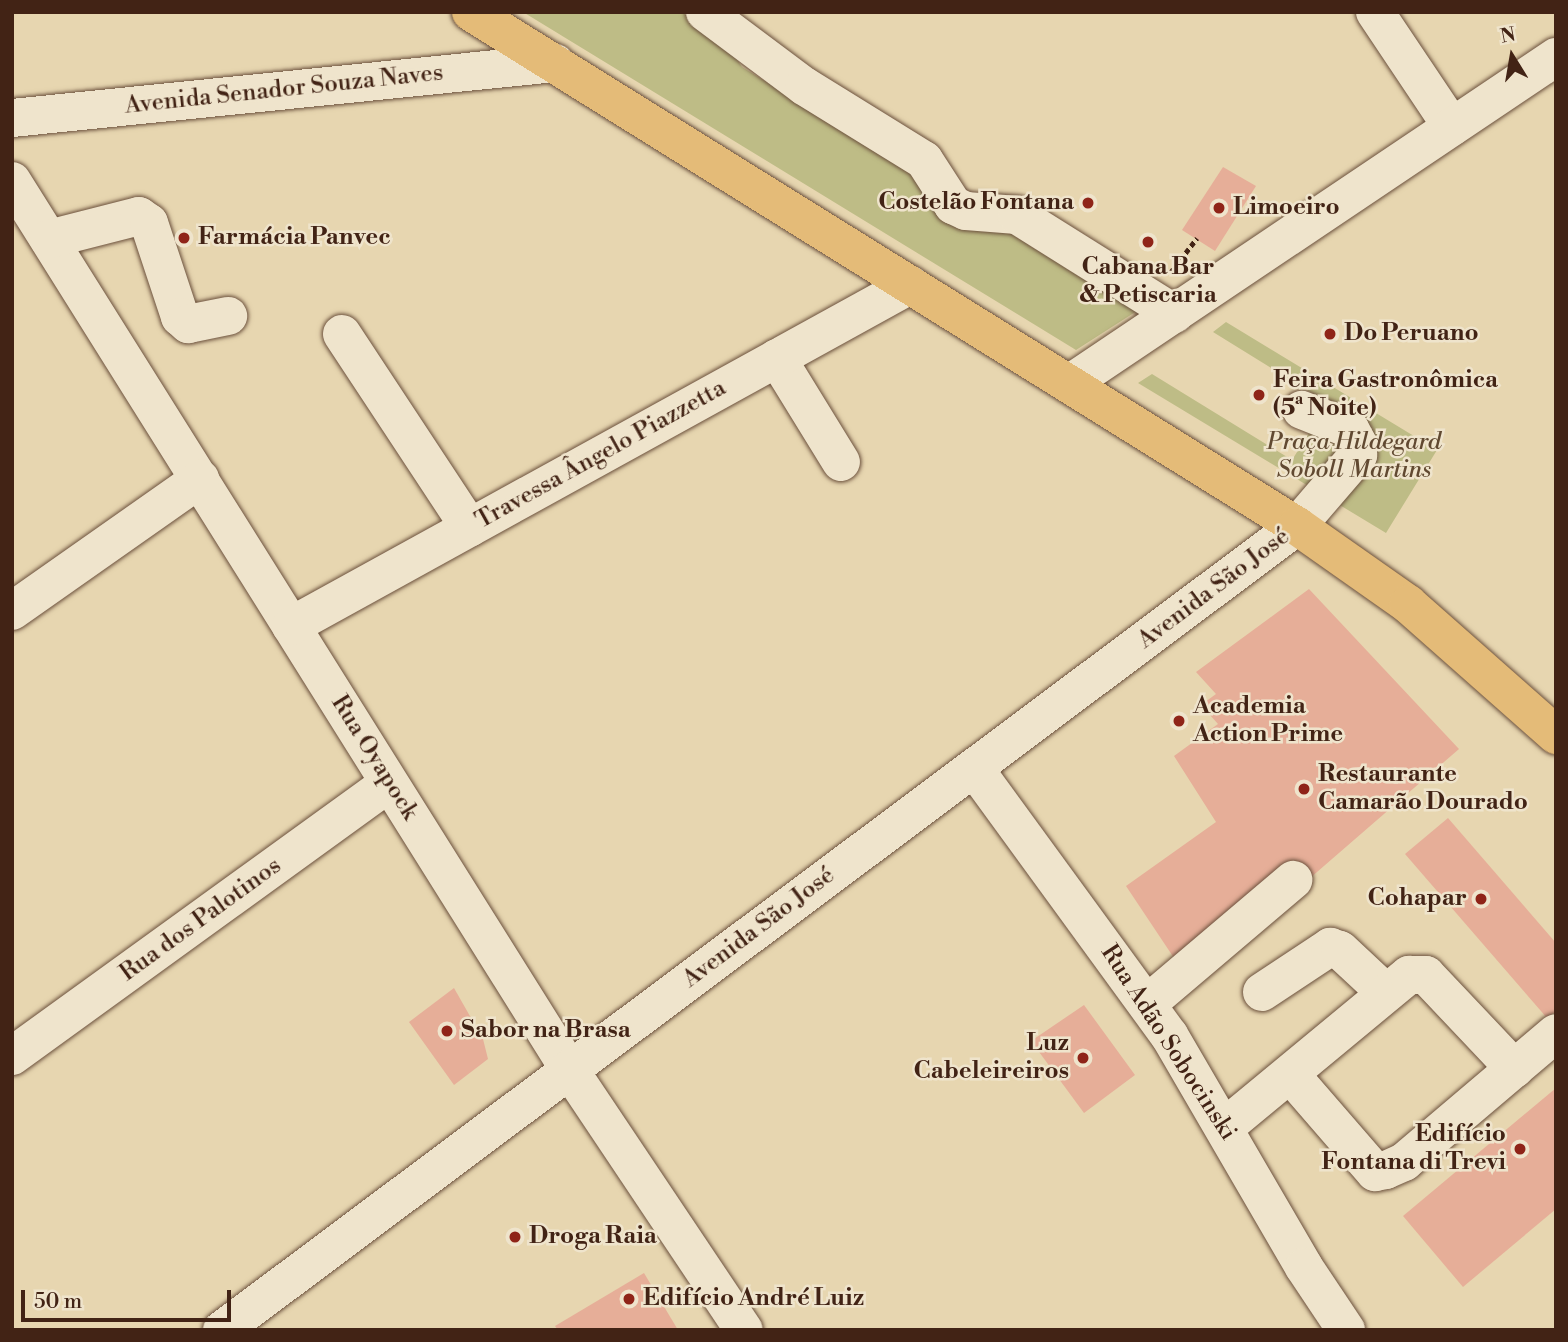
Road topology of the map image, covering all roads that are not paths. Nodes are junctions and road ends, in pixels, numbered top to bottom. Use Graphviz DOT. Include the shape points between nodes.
graph roads {
  1 [pos="471,12"];
  2 [pos="705,12"];
  3 [pos="1375,12"];
  4 [pos="1556,57"];
  5 [pos="555,63"];
  6 [pos="12,118"];
  7 [pos="1452,127"];
  8 [pos="12,181"];
  9 [pos="32,229"];
  10 [pos="910,285"];
  11 [pos="1163,307"];
  12 [pos="228,316"];
  13 [pos="342,334"];
  14 [pos="777,358"];
  15 [pos="1069,384"];
  16 [pos="1303,410"];
  17 [pos="841,462"];
  18 [pos="200,479"];
  19 [pos="1297,526"];
  20 [pos="470,528"];
  21 [pos="12,611"];
  22 [pos="291,626"];
  23 [pos="1556,735"];
  24 [pos="974,768"];
  25 [pos="390,783"];
  26 [pos="1293,880"];
  27 [pos="1384,991"];
  28 [pos="1262,992"];
  29 [pos="1147,1004"];
  30 [pos="1556,1033"];
  31 [pos="12,1056"];
  32 [pos="569,1069"];
  33 [pos="1516,1069"];
  34 [pos="1290,1074"];
  35 [pos="1225,1127"];
  36 [pos="222,1330"];
  37 [pos="744,1330"];
  38 [pos="1346,1330"];
  1 -- 5 [label="main road"];
  2 -- 11 [label="street" via="748,40 797,82 924,160 953,205 974,212 1017,215"];
  3 -- 7 [label="street"];
  4 -- 7 [label="street"];
  5 -- 6 [label="street, Avenida Senador Souza Naves"];
  5 -- 10 [label="main road"];
  7 -- 11 [label="street"];
  8 -- 9 [label="street, Rua Oyapock"];
  9 -- 12 [label="street" via="139,216 149,223 180,317 188,324"];
  9 -- 18 [label="street, Rua Oyapock"];
  10 -- 14 [label="street, Travessa Ângelo Piazzetta"];
  10 -- 15 [label="main road"];
  11 -- 15 [label="street"];
  13 -- 20 [label="street"];
  14 -- 17 [label="street"];
  14 -- 20 [label="street, Travessa Ângelo Piazzetta"];
  15 -- 19 [label="main road"];
  16 -- 19 [label="street, Avenida São José" via="1350,429 1358,455"];
  18 -- 21 [label="street"];
  18 -- 22 [label="street, Rua Oyapock"];
  19 -- 23 [label="main road" via="1408,604"];
  19 -- 24 [label="street, Avenida São José"];
  20 -- 22 [label="street, Travessa Ângelo Piazzetta"];
  22 -- 25 [label="street, Rua Oyapock"];
  24 -- 29 [label="street, Rua Adão Sobocinski"];
  24 -- 32 [label="street, Avenida São José"];
  25 -- 31 [label="street, Rua dos Palotinos"];
  25 -- 32 [label="street, Rua Oyapock"];
  26 -- 29 [label="street"];
  27 -- 28 [label="street" via="1340,950 1329,947"];
  27 -- 33 [label="street" via="1409,975 1426,975"];
  27 -- 34 [label="street"];
  29 -- 35 [label="street, Rua Adão Sobocinski"];
  30 -- 33 [label="street"];
  32 -- 36 [label="street, Avenida São José"];
  32 -- 37 [label="street, Rua Oyapock"];
  33 -- 34 [label="street" via="1404,1162 1375,1172"];
  34 -- 35 [label="street"];
  35 -- 38 [label="street, Rua Adão Sobocinski" via="1304,1267"];
}
